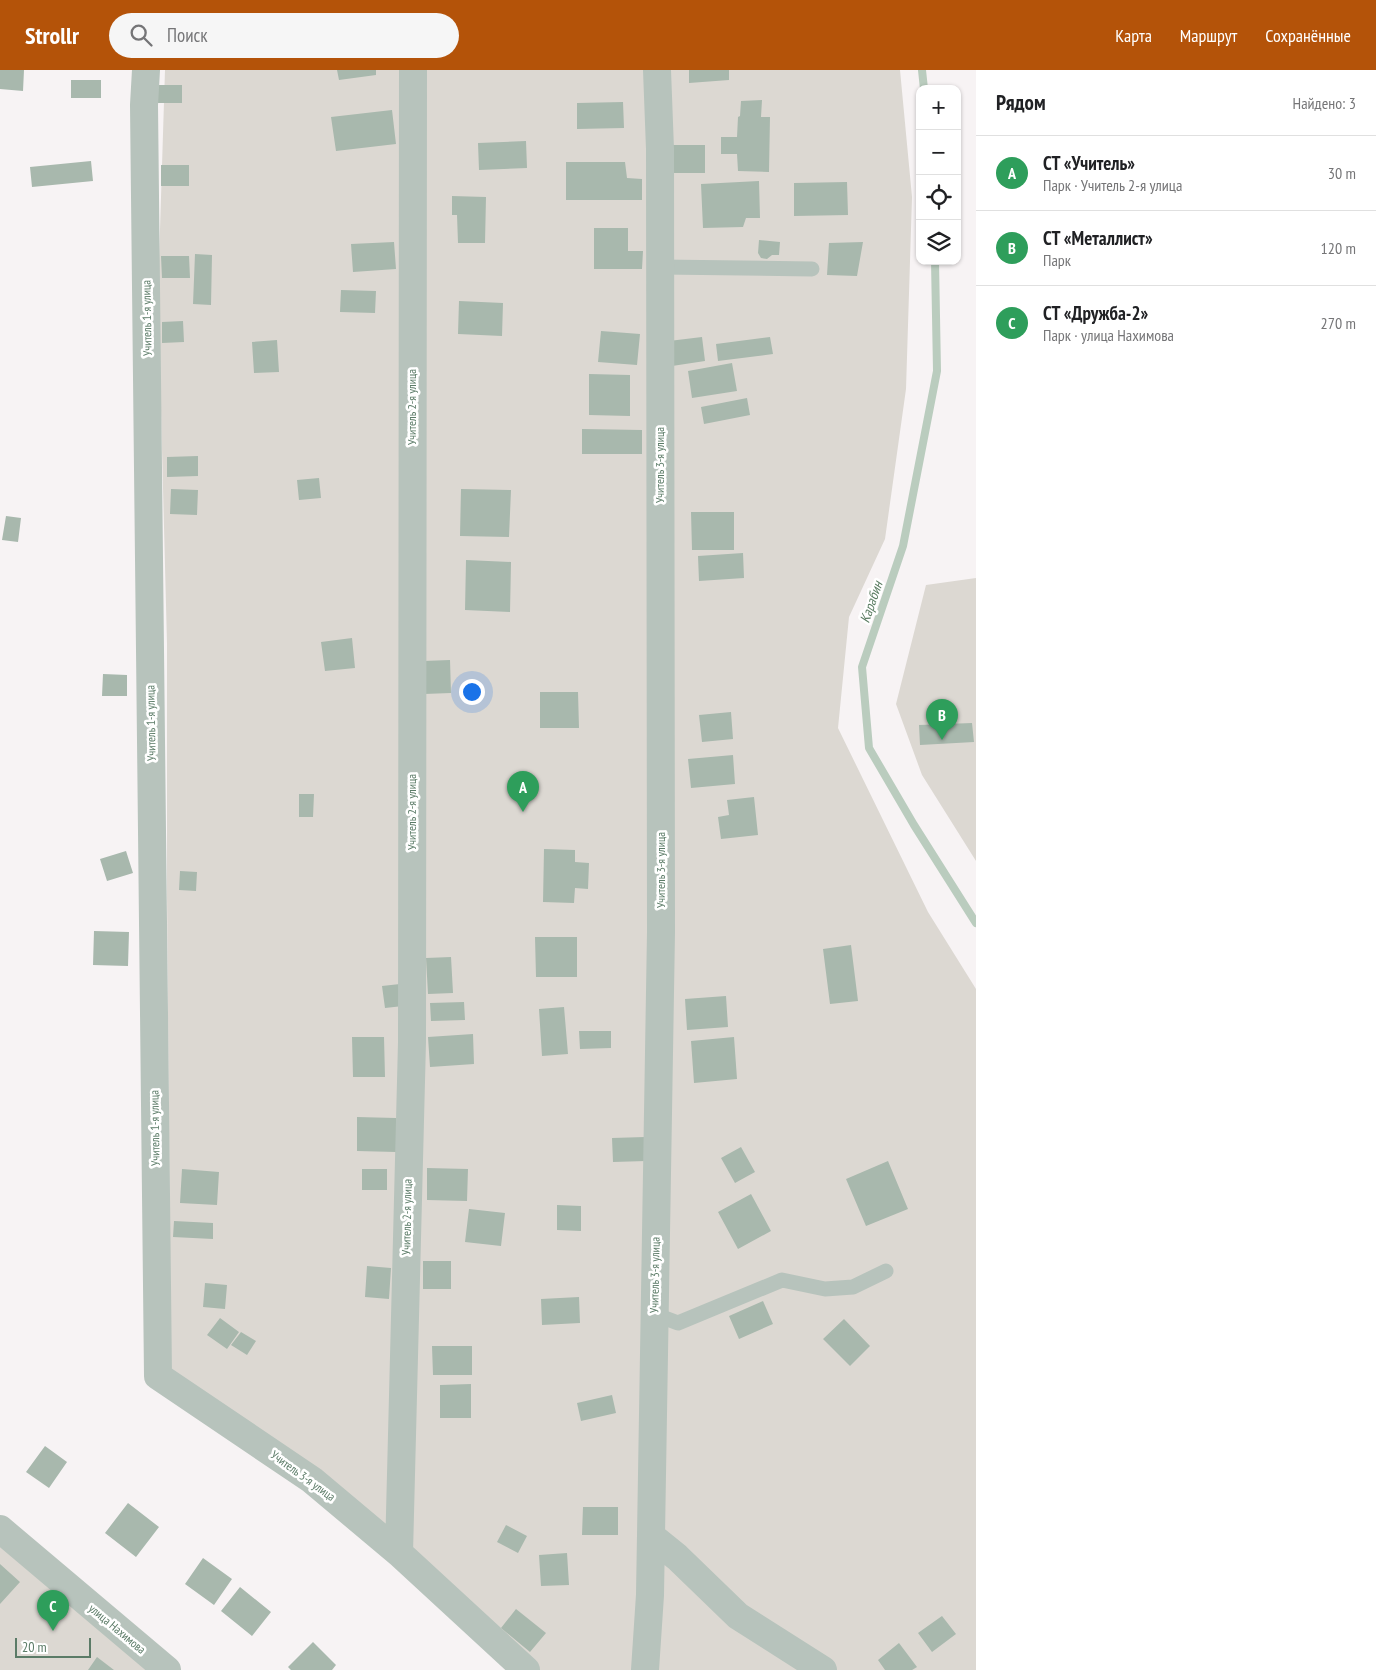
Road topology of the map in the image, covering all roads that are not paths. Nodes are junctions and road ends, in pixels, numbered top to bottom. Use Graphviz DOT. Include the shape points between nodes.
graph roads {
  1 [pos="146,70"];
  2 [pos="413,70"];
  3 [pos="657,70"];
  4 [pos="660,267"];
  5 [pos="812,268"];
  6 [pos="886,1271"];
  7 [pos="654,1314"];
  8 [pos="158,1376"];
  9 [pos="0,1529"];
  10 [pos="650,1536"];
  11 [pos="399,1553"];
  12 [pos="167,1670"];
  13 [pos="526,1670"];
  14 [pos="645,1670"];
  15 [pos="822,1670"];
  1 -- 8 [label="street, Учитель 1-я улица"];
  2 -- 11 [label="street, Учитель 2-я улица" via="412,1042"];
  3 -- 4 [label="street, Учитель 3-я улица"];
  4 -- 5 [label="lane"];
  4 -- 7 [label="street, Учитель 3-я улица" via="661,932"];
  6 -- 7 [label="lane" via="853,1287 824,1289 782,1280 678,1323"];
  7 -- 10 [label="street, Учитель 3-я улица"];
  8 -- 11 [label="street, Учитель 3-я улица" via="312,1480"];
  9 -- 12 [label="street, улица Нахимова"];
  10 -- 14 [label="street, Учитель 3-я улица"];
  10 -- 15 [label="street" via="677,1557 738,1616"];
  11 -- 13 [label="street, Учитель 3-я улица"];
}
